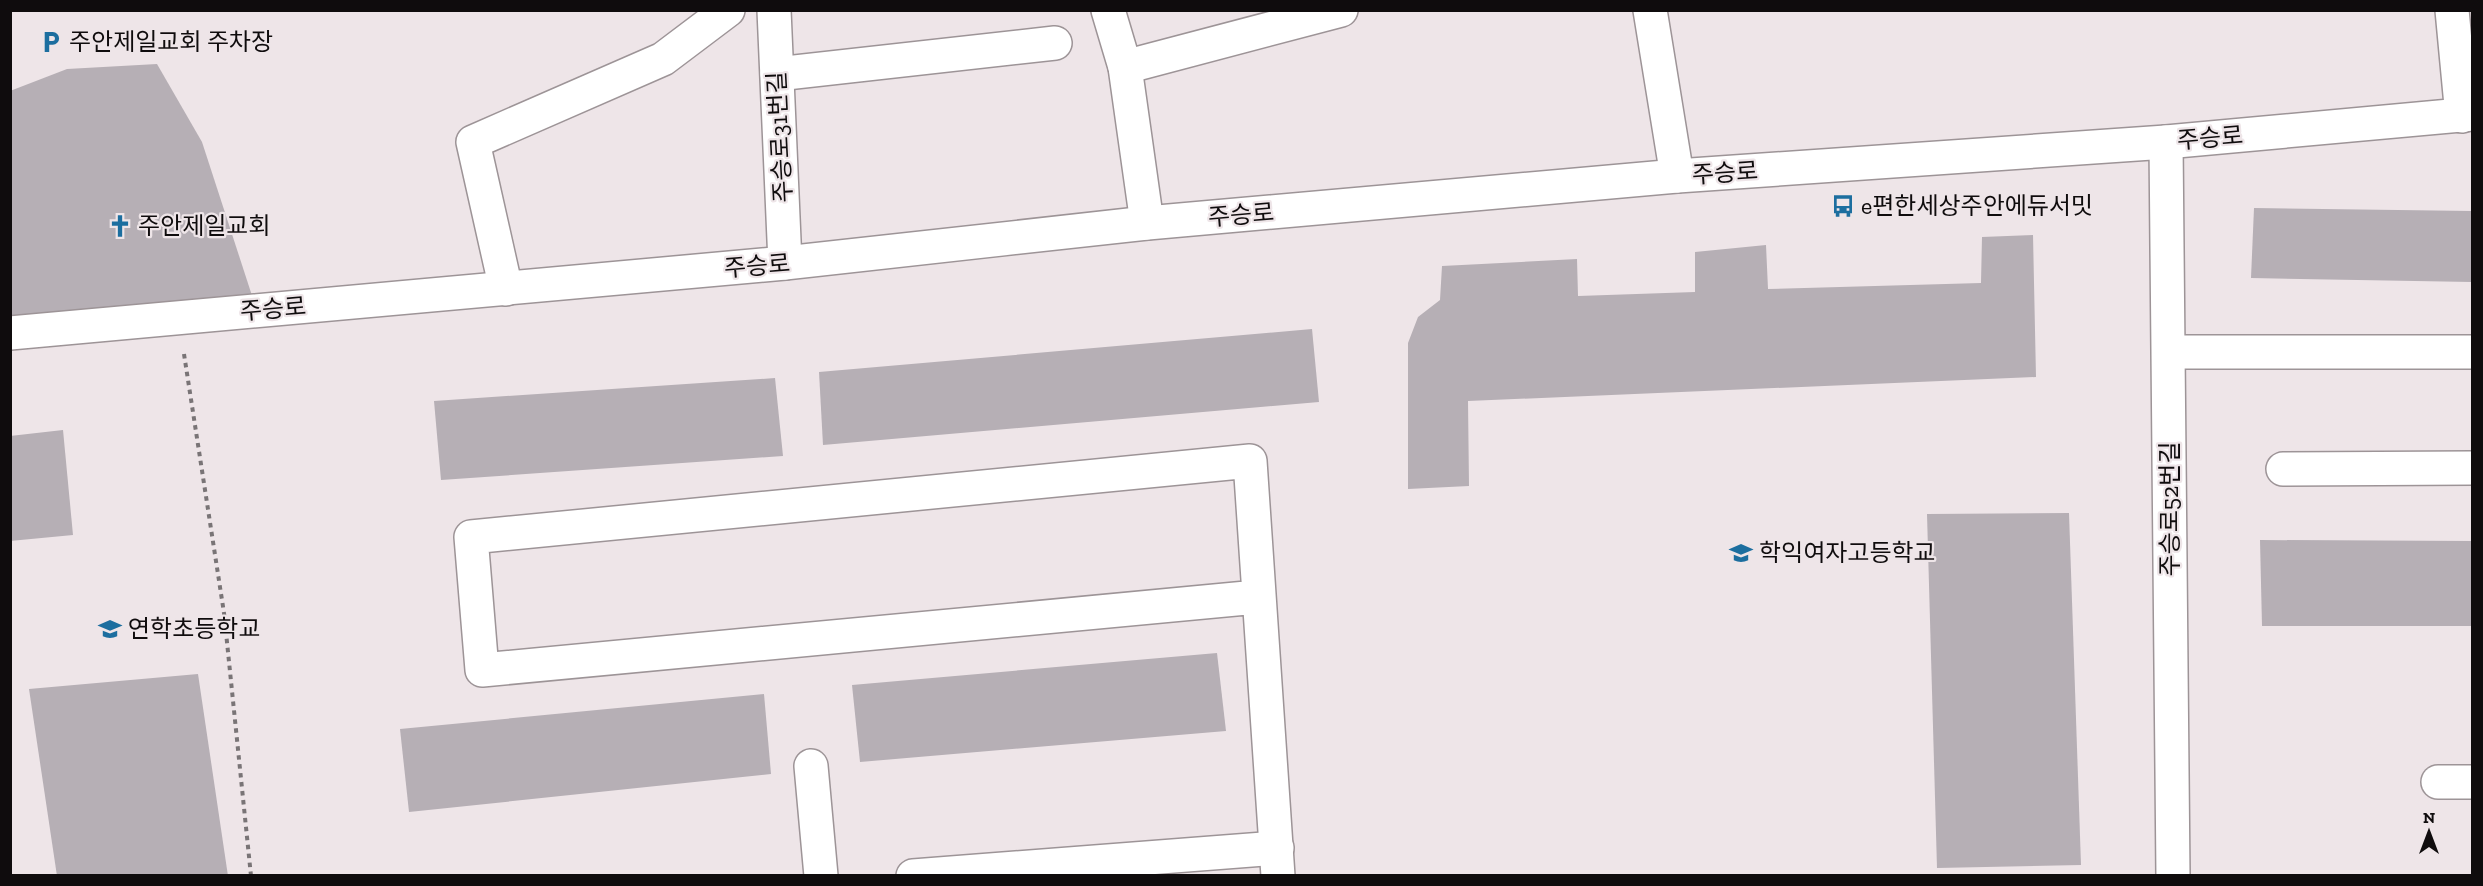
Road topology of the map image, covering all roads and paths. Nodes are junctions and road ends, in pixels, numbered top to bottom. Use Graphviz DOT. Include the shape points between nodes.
graph roads {
  1 [pos="728,10"];
  2 [pos="774,10"];
  3 [pos="1108,10"];
  4 [pos="1341,10"];
  5 [pos="1650,10"];
  6 [pos="2452,10"];
  7 [pos="1055,43"];
  8 [pos="1125,68"];
  9 [pos="777,74"];
  10 [pos="2467,115"];
  11 [pos="2166,142"];
  12 [pos="1677,176"];
  13 [pos="1147,224"];
  14 [pos="785,263"];
  15 [pos="506,289"];
  16 [pos="178,318"];
  17 [pos="10,333"];
  18 [pos="2169,352"];
  19 [pos="2472,352"];
  20 [pos="2472,468"];
  21 [pos="2283,469"];
  22 [pos="1257,597"];
  23 [pos="811,766"];
  24 [pos="2438,782"];
  25 [pos="2472,782"];
  26 [pos="1277,862"];
  27 [pos="251,876"];
  28 [pos="821,876"];
  29 [pos="914,876"];
  30 [pos="2172,876"];
  1 -- 15 [label="street" via="663,58 473,142"];
  2 -- 9 [label="street, 주승로31번길"];
  3 -- 8 [label="street"];
  4 -- 8 [label="street"];
  5 -- 12 [label="street"];
  6 -- 10 [label="street"];
  7 -- 9 [label="street"];
  8 -- 13 [label="street"];
  9 -- 14 [label="street, 주승로31번길"];
  10 -- 11 [label="street, 주승로"];
  11 -- 12 [label="street, 주승로"];
  11 -- 18 [label="street, 주승로52번길"];
  12 -- 13 [label="street, 주승로"];
  13 -- 14 [label="street, 주승로"];
  14 -- 15 [label="street, 주승로"];
  15 -- 16 [label="street, 주승로"];
  16 -- 17 [label="street, 주승로"];
  16 -- 27 [label="path" via="224,613"];
  18 -- 19 [label="street"];
  18 -- 30 [label="street, 주승로52번길"];
  20 -- 21 [label="street"];
  22 -- 26 [label="street" via="482,669 471,537 1250,461"];
  23 -- 28 [label="street"];
  24 -- 25 [label="street"];
  26 -- 29 [label="street"];
}
